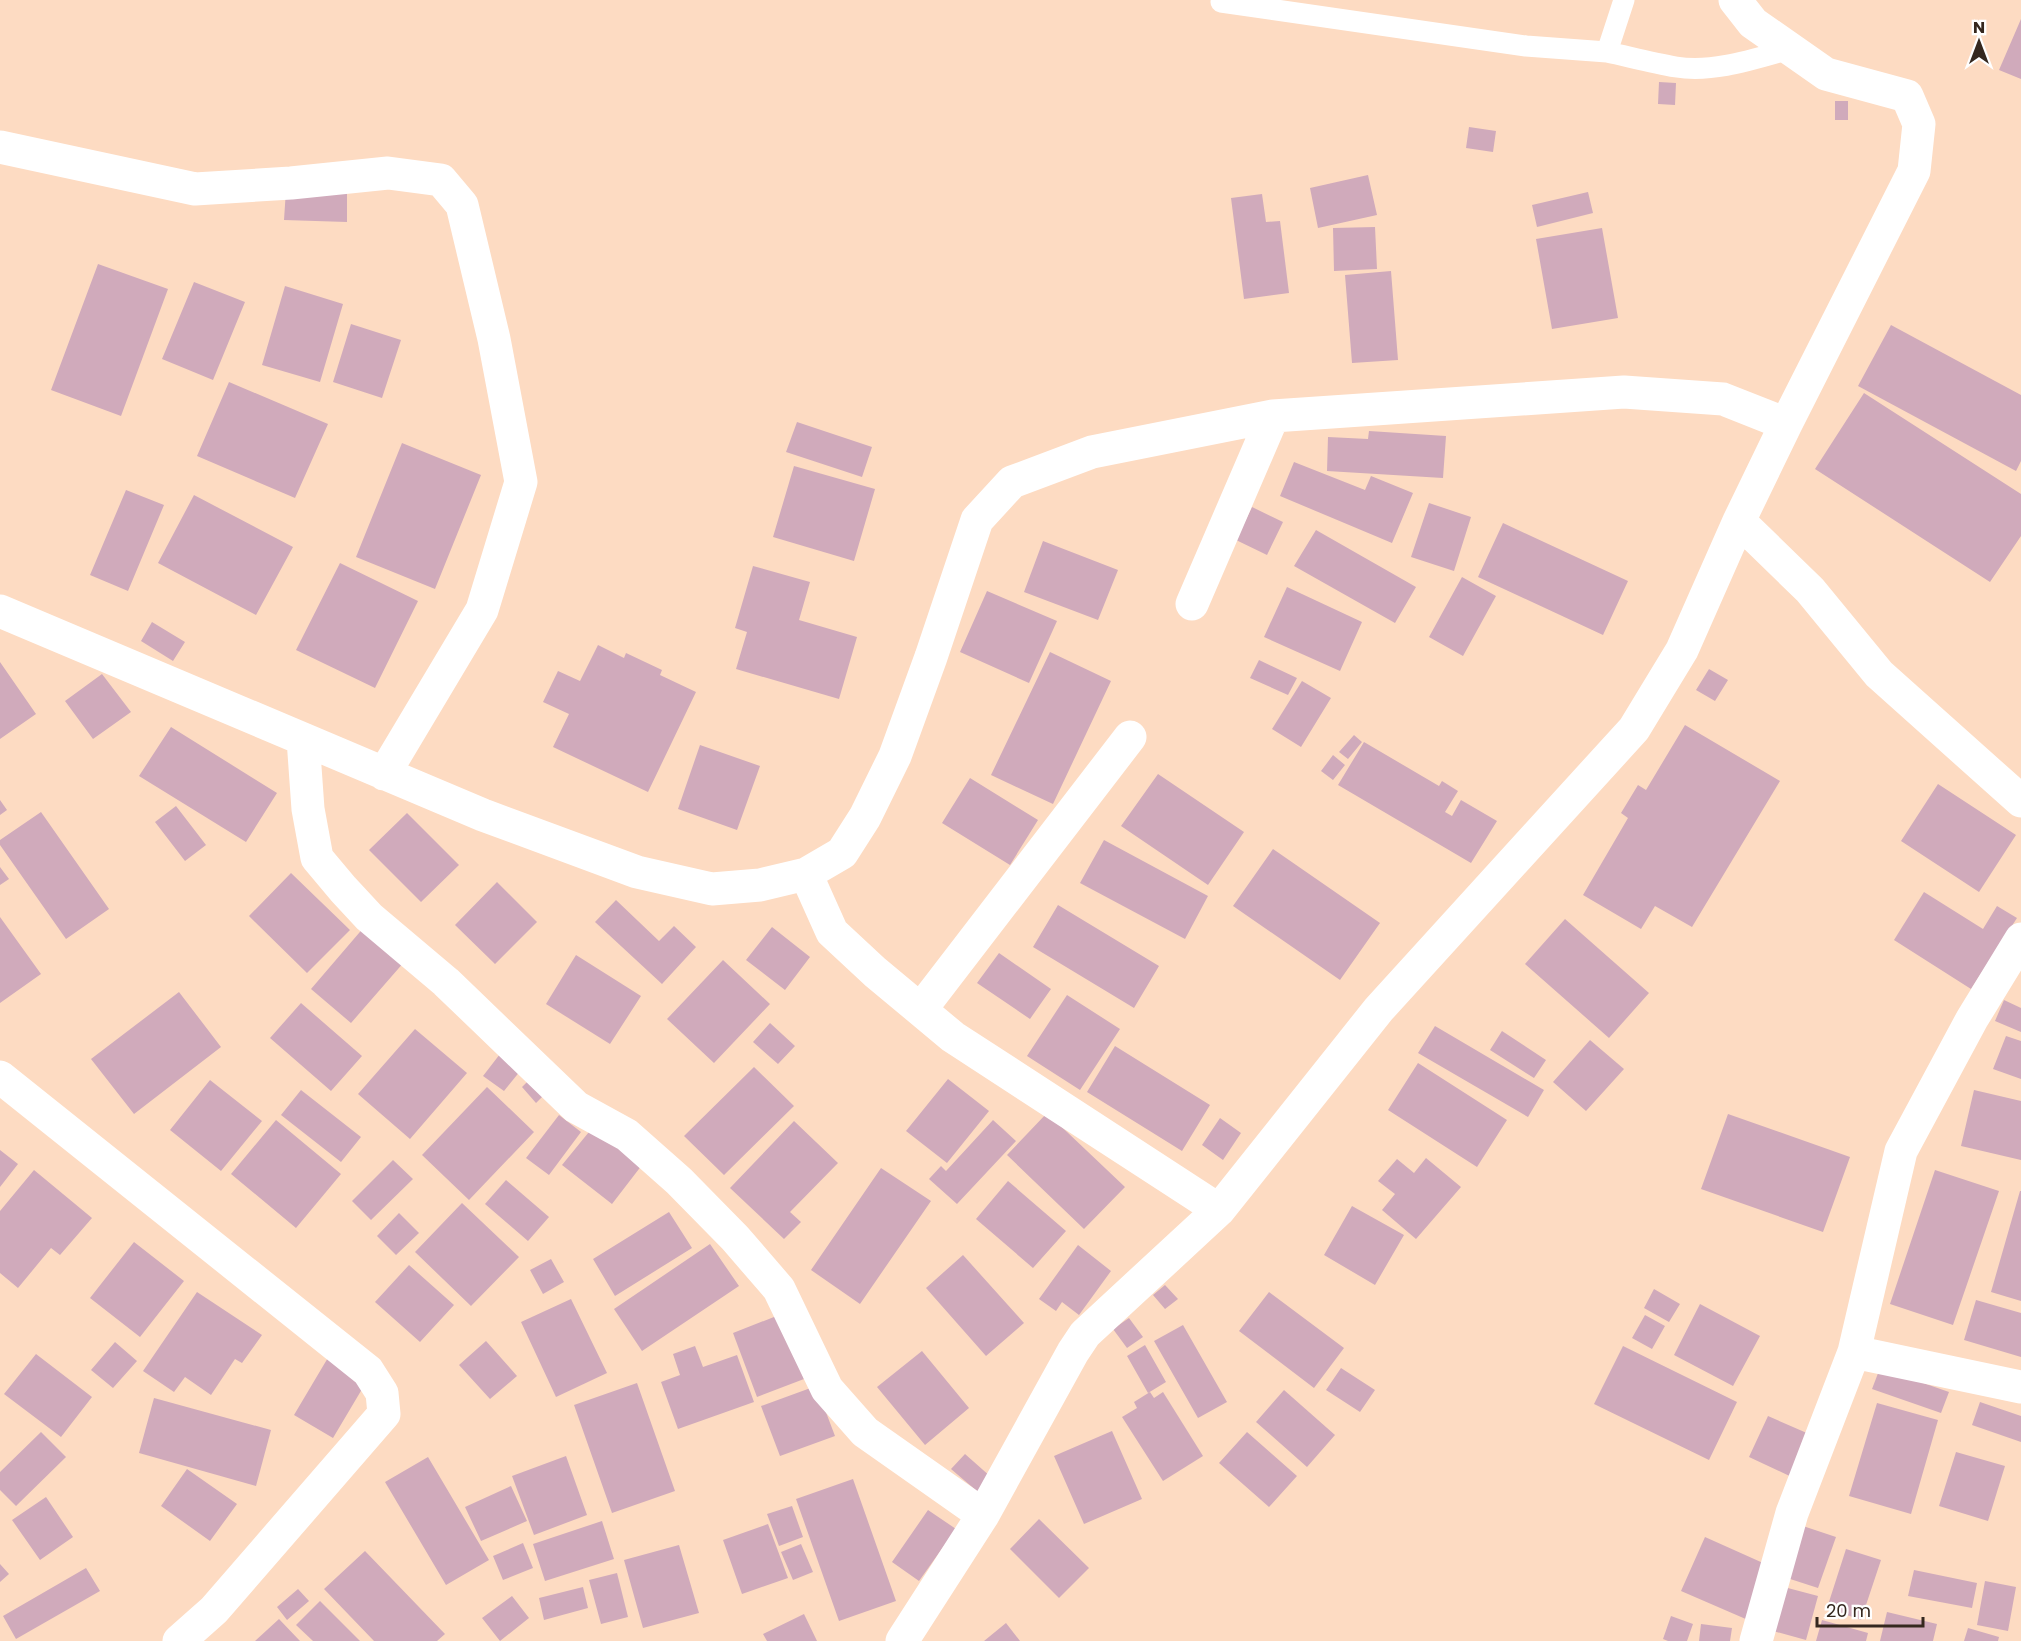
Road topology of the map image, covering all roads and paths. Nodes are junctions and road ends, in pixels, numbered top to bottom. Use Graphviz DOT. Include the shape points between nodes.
graph roads {
  1 [pos="1624,0"];
  2 [pos="1735,0"];
  3 [pos="1221,2"];
  4 [pos="1790,49"];
  5 [pos="1607,52"];
  6 [pos="0,147"];
  7 [pos="1273,416"];
  8 [pos="1786,424"];
  9 [pos="1739,521"];
  10 [pos="1192,604"];
  11 [pos="0,611"];
  12 [pos="1130,736"];
  13 [pos="303,739"];
  14 [pos="384,774"];
  15 [pos="2021,801"];
  16 [pos="806,874"];
  17 [pos="2021,939"];
  18 [pos="921,1009"];
  19 [pos="0,1077"];
  20 [pos="1219,1209"];
  21 [pos="1854,1352"];
  22 [pos="2021,1387"];
  23 [pos="983,1515"];
  24 [pos="178,1641"];
  25 [pos="902,1641"];
  26 [pos="1756,1641"];
  1 -- 5 [label="lane"];
  2 -- 4 [label="street" via="1753,23"];
  3 -- 5 [label="lane" via="1526,46"];
  4 -- 5 [label="lane" via="1743,63 1709,67 1678,67"];
  4 -- 8 [label="street" via="1826,74 1906,96 1919,124 1914,171"];
  6 -- 14 [label="street" via="195,189 388,173 420,177 441,180 462,205 494,339 521,482 482,610"];
  7 -- 8 [label="street" via="1624,392 1723,399"];
  7 -- 10 [label="street"];
  7 -- 16 [label="street" via="1092,452 1012,482 977,520 895,756 865,817 842,854"];
  8 -- 9 [label="street"];
  9 -- 15 [label="street" via="1810,590 1879,674"];
  9 -- 20 [label="street" via="1682,650 1634,729 1379,1009"];
  11 -- 13 [label="street"];
  12 -- 18 [label="street"];
  13 -- 14 [label="street"];
  13 -- 23 [label="street" via="308,809 317,858 342,889 576,1107 627,1136 679,1181 779,1289 827,1389 865,1432"];
  14 -- 16 [label="street" via="637,872 712,889 760,885"];
  16 -- 18 [label="street" via="832,932"];
  17 -- 21 [label="street" via="1972,1019 1901,1151"];
  18 -- 20 [label="street" via="953,1037"];
  19 -- 24 [label="street" via="368,1371 382,1393 384,1414 214,1610"];
  20 -- 23 [label="street" via="1086,1334"];
  21 -- 22 [label="street"];
  21 -- 26 [label="street" via="1791,1513"];
  23 -- 25 [label="street"];
}
